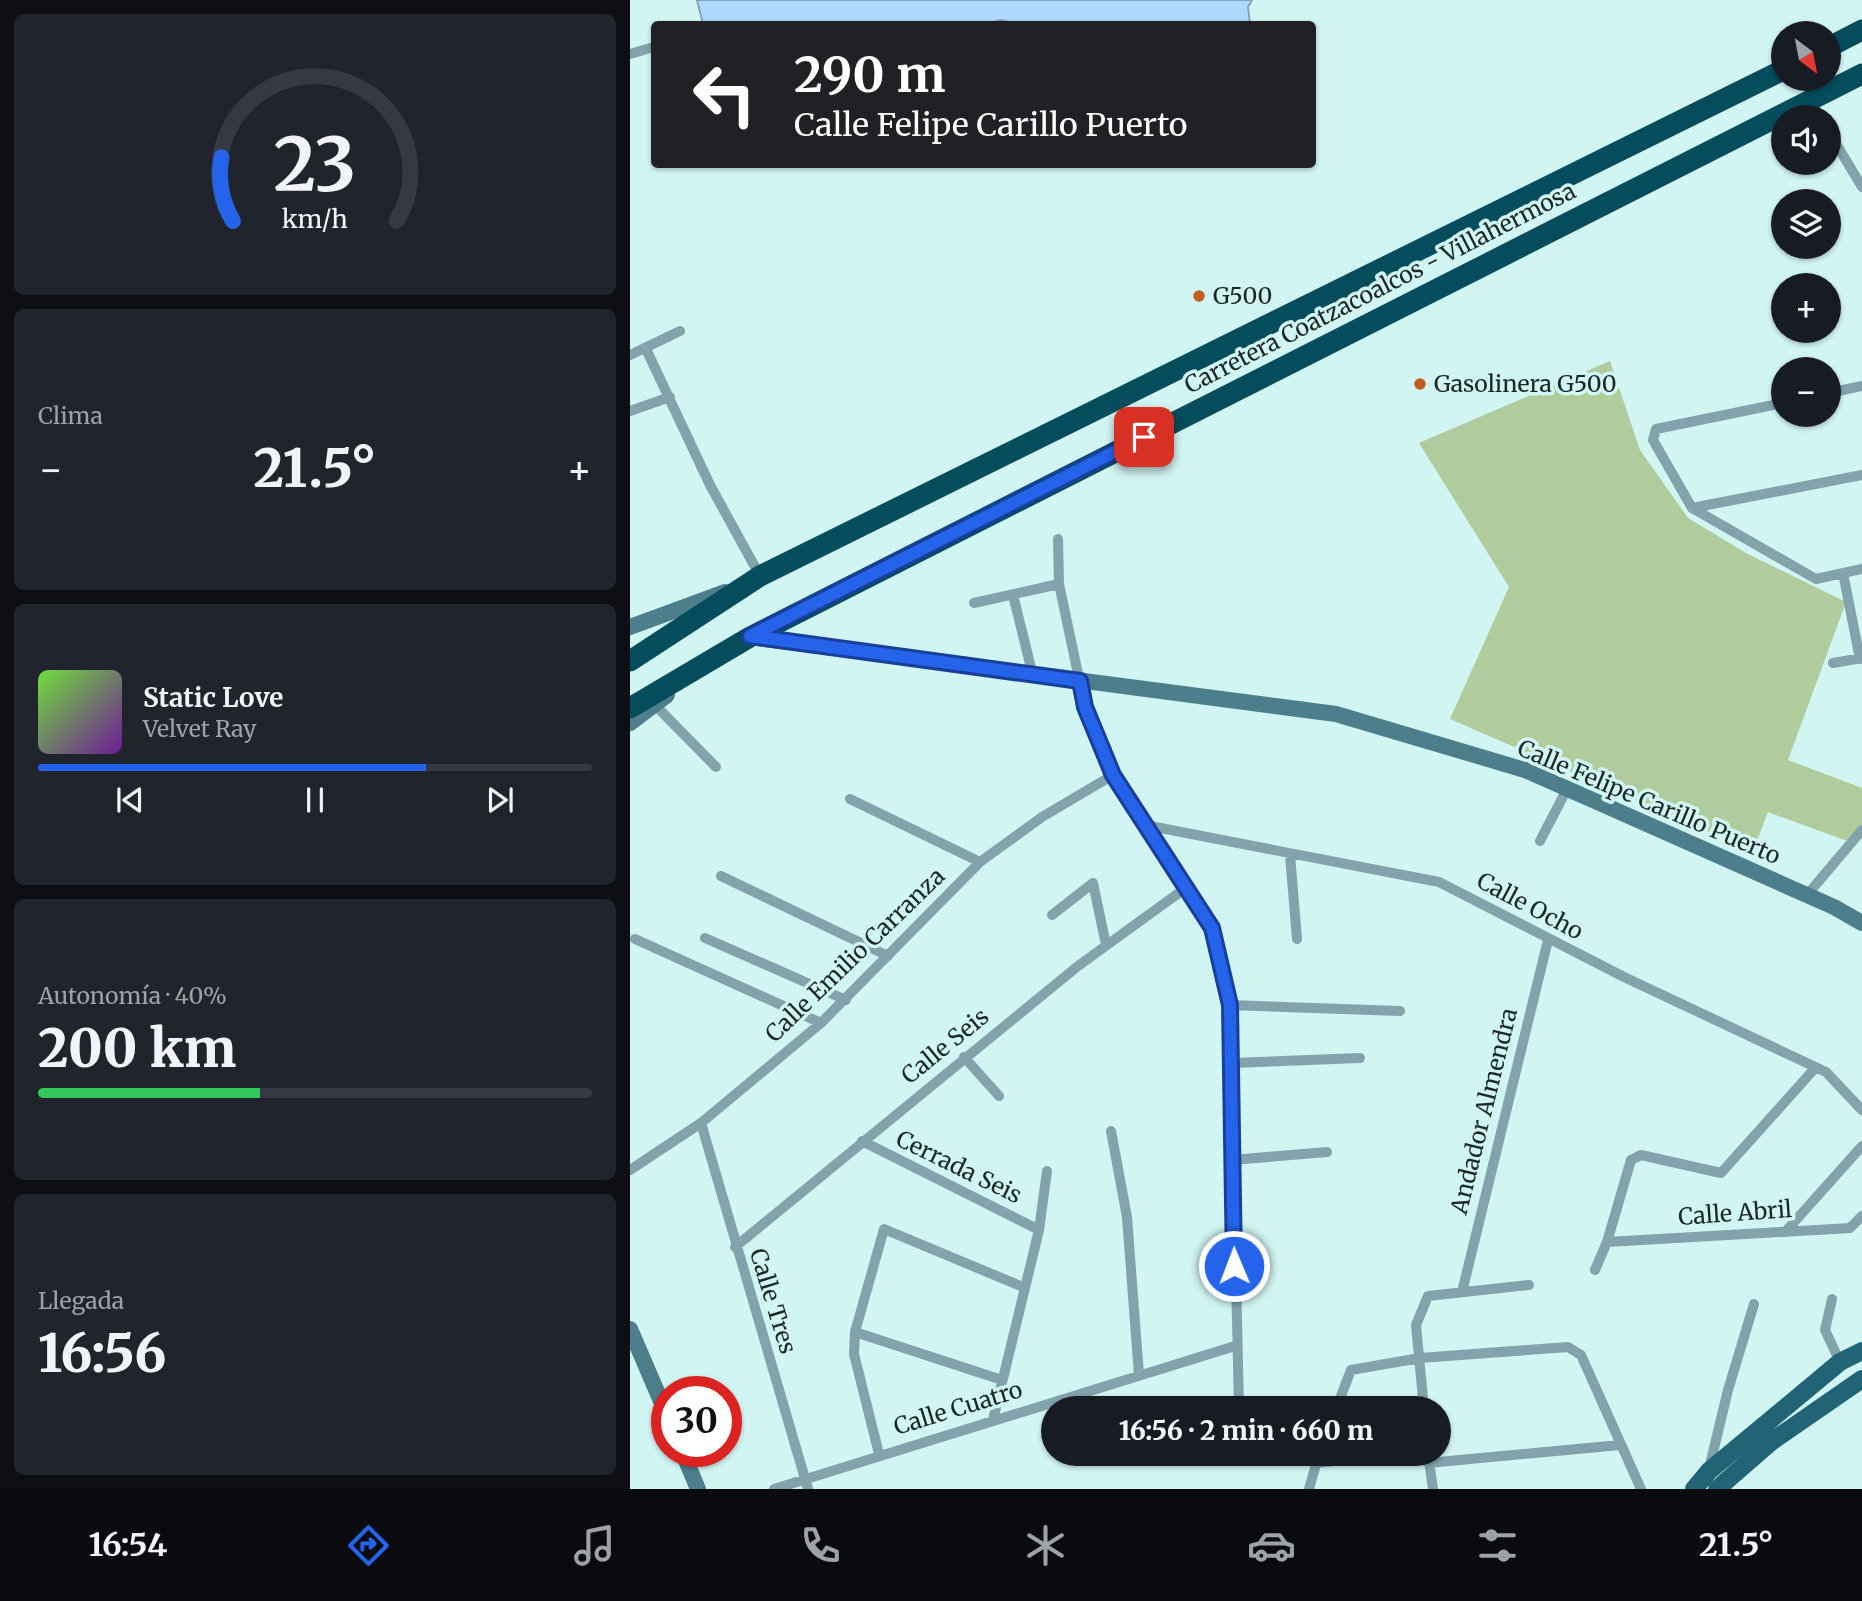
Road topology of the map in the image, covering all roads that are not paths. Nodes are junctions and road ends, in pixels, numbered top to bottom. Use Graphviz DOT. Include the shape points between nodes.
graph roads {
  1 [pos="1862,30"];
  2 [pos="1841,41"];
  3 [pos="651,48"];
  4 [pos="630,54"];
  5 [pos="1862,74"];
  6 [pos="1771,76"];
  7 [pos="1820,105"];
  8 [pos="1771,131"];
  9 [pos="1841,152"];
  10 [pos="1862,187"];
  11 [pos="680,331"];
  12 [pos="646,349"];
  13 [pos="630,355"];
  14 [pos="1862,386"];
  15 [pos="1841,390"];
  16 [pos="670,397"];
  17 [pos="1771,405"];
  18 [pos="630,411"];
  19 [pos="1862,475"];
  20 [pos="1692,508"];
  21 [pos="1058,539"];
  22 [pos="1862,569"];
  23 [pos="1843,573"];
  24 [pos="752,581"];
  25 [pos="1059,584"];
  26 [pos="1013,595"];
  27 [pos="974,603"];
  28 [pos="630,627"];
  29 [pos="750,636"];
  30 [pos="1861,659"];
  31 [pos="630,661"];
  32 [pos="1833,663"];
  33 [pos="699,668"];
  34 [pos="1033,676"];
  35 [pos="1080,681"];
  36 [pos="656,705"];
  37 [pos="630,708"];
  38 [pos="630,723"];
  39 [pos="716,766"];
  40 [pos="1113,775"];
  41 [pos="1567,789"];
  42 [pos="850,799"];
  43 [pos="1145,825"];
  44 [pos="1862,830"];
  45 [pos="1540,841"];
  46 [pos="1290,855"];
  47 [pos="980,862"];
  48 [pos="721,876"];
  49 [pos="1187,887"];
  50 [pos="1807,895"];
  51 [pos="1052,915"];
  52 [pos="1862,923"];
  53 [pos="705,938"];
  54 [pos="635,939"];
  55 [pos="1297,939"];
  56 [pos="1548,940"];
  57 [pos="1106,945"];
  58 [pos="888,956"];
  59 [pos="846,1000"];
  60 [pos="1230,1005"];
  61 [pos="1400,1011"];
  62 [pos="821,1023"];
  63 [pos="964,1057"];
  64 [pos="1360,1058"];
  65 [pos="1232,1063"];
  66 [pos="1816,1067"];
  67 [pos="999,1096"];
  68 [pos="1862,1110"];
  69 [pos="701,1123"];
  70 [pos="1111,1131"];
  71 [pos="862,1141"];
  72 [pos="1862,1146"];
  73 [pos="1327,1152"];
  74 [pos="1232,1160"];
  75 [pos="630,1170"];
  76 [pos="1047,1171"];
  77 [pos="1862,1216"];
  78 [pos="1039,1230"];
  79 [pos="1787,1230"];
  80 [pos="1607,1242"];
  81 [pos="735,1247"];
  82 [pos="1595,1270"];
  83 [pos="1529,1285"];
  84 [pos="1023,1287"];
  85 [pos="1462,1292"];
  86 [pos="1832,1299"];
  87 [pos="1755,1304"];
  88 [pos="630,1329"];
  89 [pos="855,1332"];
  90 [pos="1235,1346"];
  91 [pos="1862,1351"];
  92 [pos="1420,1358"];
  93 [pos="1840,1362"];
  94 [pos="1139,1375"];
  95 [pos="651,1378"];
  96 [pos="1862,1379"];
  97 [pos="1002,1380"];
  98 [pos="1238,1396"];
  99 [pos="1341,1396"];
  100 [pos="1423,1396"];
  101 [pos="993,1420"];
  102 [pos="1620,1446"];
  103 [pos="880,1454"];
  104 [pos="1451,1457"];
  105 [pos="1316,1466"];
  106 [pos="1429,1466"];
  107 [pos="689,1467"];
  108 [pos="1709,1471"];
  109 [pos="807,1484"];
  110 [pos="698,1489"];
  111 [pos="774,1489"];
  112 [pos="1309,1489"];
  113 [pos="1433,1489"];
  114 [pos="1641,1489"];
  115 [pos="1694,1489"];
  116 [pos="1717,1489"];
  1 -- 2 [label="highway"];
  3 -- 4 [label="street"];
  5 -- 7 [label="highway, Carretera Coatzacoalcos - Villahermosa"];
  6 -- 24 [label="highway, Carretera Coatzacoalcos - Villahermosa"];
  8 -- 29 [label="highway, Carretera Coatzacoalcos - Villahermosa"];
  9 -- 10 [label="street"];
  11 -- 12 [label="street"];
  12 -- 13 [label="street"];
  12 -- 16 [label="street"];
  14 -- 15 [label="street"];
  16 -- 18 [label="street"];
  16 -- 24 [label="street"];
  17 -- 20 [label="street" via="1656,429 1653,440"];
  19 -- 20 [label="street"];
  20 -- 23 [label="street" via="1816,579"];
  21 -- 25 [label="street"];
  22 -- 23 [label="street"];
  23 -- 30 [label="street"];
  24 -- 28 [label="street"];
  24 -- 31 [label="highway, Carretera Coatzacoalcos - Villahermosa"];
  25 -- 26 [label="street"];
  25 -- 35 [label="street"];
  26 -- 27 [label="street"];
  26 -- 34 [label="street"];
  29 -- 33 [label="highway, Carretera Coatzacoalcos - Villahermosa"];
  29 -- 34 [label="street, Calle Felipe Carillo Puerto"];
  30 -- 32 [label="street"];
  33 -- 36 [label="street"];
  33 -- 37 [label="highway, Carretera Coatzacoalcos - Villahermosa"];
  34 -- 35 [label="street, Calle Felipe Carillo Puerto"];
  35 -- 40 [label="street" via="1085,707"];
  35 -- 41 [label="street, Calle Felipe Carillo Puerto" via="1335,714 1525,770"];
  36 -- 38 [label="street"];
  36 -- 39 [label="street"];
  40 -- 43 [label="street"];
  40 -- 47 [label="street, Calle Emilio Carranza" via="1042,817"];
  41 -- 45 [label="street"];
  41 -- 50 [label="street, Calle Felipe Carillo Puerto"];
  42 -- 47 [label="street"];
  43 -- 46 [label="street, Calle Ocho"];
  43 -- 49 [label="street"];
  44 -- 50 [label="street"];
  46 -- 55 [label="street"];
  46 -- 56 [label="street, Calle Ocho" via="1438,882"];
  47 -- 58 [label="street, Calle Emilio Carranza"];
  48 -- 58 [label="street"];
  49 -- 57 [label="street, Calle Seis"];
  49 -- 60 [label="street" via="1212,928"];
  50 -- 52 [label="street, Calle Felipe Carillo Puerto"];
  51 -- 57 [label="street" via="1093,883"];
  53 -- 59 [label="street"];
  54 -- 62 [label="street"];
  56 -- 66 [label="street, Calle Ocho"];
  56 -- 85 [label="street, Andador Almendra"];
  57 -- 63 [label="street, Calle Seis"];
  58 -- 59 [label="street, Calle Emilio Carranza"];
  59 -- 62 [label="street, Calle Emilio Carranza"];
  60 -- 61 [label="street"];
  60 -- 65 [label="street"];
  62 -- 69 [label="street, Calle Emilio Carranza"];
  63 -- 67 [label="street"];
  63 -- 71 [label="street, Calle Seis"];
  64 -- 65 [label="street"];
  65 -- 74 [label="street"];
  66 -- 68 [label="street, Calle Ocho"];
  66 -- 80 [label="street" via="1721,1173 1635,1156"];
  69 -- 75 [label="street, Calle Emilio Carranza"];
  69 -- 81 [label="street, Calle Tres"];
  70 -- 94 [label="street" via="1127,1217"];
  71 -- 78 [label="street, Cerrada Seis"];
  71 -- 81 [label="street, Calle Seis"];
  72 -- 79 [label="street"];
  73 -- 74 [label="street"];
  74 -- 90 [label="street"];
  76 -- 78 [label="street"];
  77 -- 79 [label="street, Calle Abril" via="1850,1228"];
  78 -- 84 [label="street"];
  79 -- 80 [label="street, Calle Abril"];
  80 -- 82 [label="street"];
  81 -- 109 [label="street, Calle Tres"];
  83 -- 85 [label="street"];
  84 -- 89 [label="street" via="884,1229"];
  84 -- 97 [label="street"];
  85 -- 92 [label="street" via="1428,1296 1416,1325"];
  86 -- 93 [label="street" via="1825,1330"];
  87 -- 108 [label="street"];
  88 -- 95 [label="street"];
  89 -- 97 [label="street"];
  89 -- 103 [label="street" via="854,1354"];
  90 -- 94 [label="street, Calle Cuatro"];
  90 -- 98 [label="street"];
  91 -- 93 [label="main road"];
  92 -- 99 [label="street" via="1350,1370"];
  92 -- 100 [label="street"];
  92 -- 102 [label="street" via="1568,1348 1581,1355"];
  93 -- 108 [label="main road"];
  94 -- 101 [label="street, Calle Cuatro"];
  96 -- 116 [label="main road" via="1771,1442"];
  97 -- 101 [label="street"];
  101 -- 103 [label="street, Calle Cuatro"];
  102 -- 104 [label="street"];
  102 -- 114 [label="street"];
  103 -- 109 [label="street, Calle Cuatro"];
  105 -- 112 [label="street"];
  106 -- 113 [label="street"];
  107 -- 110 [label="street"];
  108 -- 115 [label="main road"];
  109 -- 111 [label="street, Calle Cuatro"];
}
